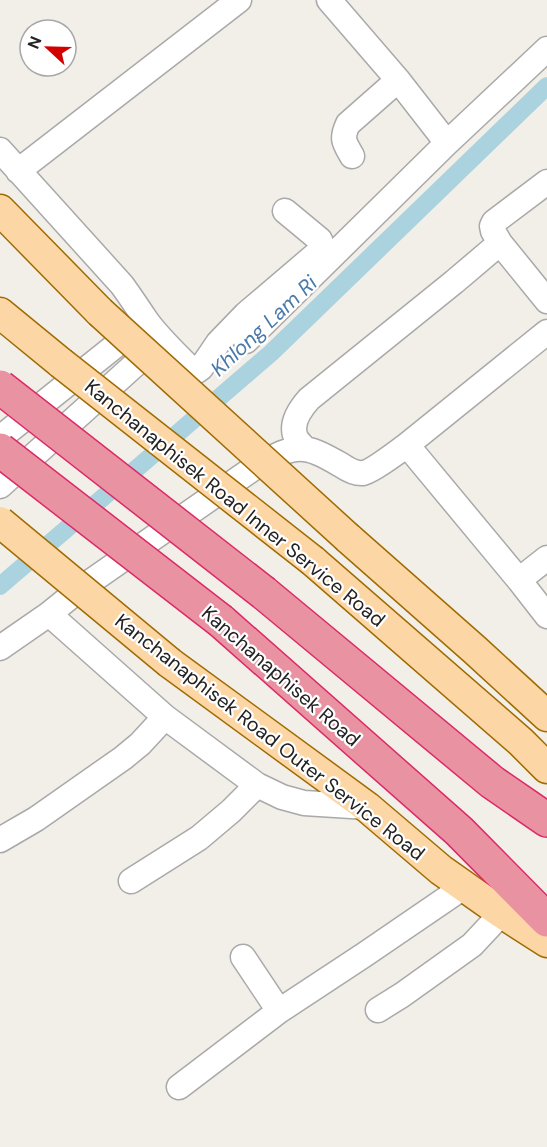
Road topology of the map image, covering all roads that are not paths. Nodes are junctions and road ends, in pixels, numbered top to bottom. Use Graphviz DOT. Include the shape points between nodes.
graph roads {
  1 [pos="239,0"];
  2 [pos="329,0"];
  3 [pos="547,49"];
  4 [pos="398,80"];
  5 [pos="447,143"];
  6 [pos="0,150"];
  7 [pos="352,156"];
  8 [pos="18,171"];
  9 [pos="547,182"];
  10 [pos="0,210"];
  11 [pos="285,211"];
  12 [pos="500,243"];
  13 [pos="547,301"];
  14 [pos="0,313"];
  15 [pos="146,320"];
  16 [pos="547,332"];
  17 [pos="162,339"];
  18 [pos="246,341"];
  19 [pos="0,387"];
  20 [pos="0,438"];
  21 [pos="407,445"];
  22 [pos="304,448"];
  23 [pos="0,450"];
  24 [pos="0,486"];
  25 [pos="0,522"];
  26 [pos="547,558"];
  27 [pos="519,580"];
  28 [pos="547,616"];
  29 [pos="26,630"];
  30 [pos="547,716"];
  31 [pos="165,717"];
  32 [pos="547,768"];
  33 [pos="257,785"];
  34 [pos="367,807"];
  35 [pos="547,820"];
  36 [pos="0,840"];
  37 [pos="131,881"];
  38 [pos="465,886"];
  39 [pos="502,913"];
  40 [pos="547,920"];
  41 [pos="547,942"];
  42 [pos="243,957"];
  43 [pos="279,1011"];
  44 [pos="378,1011"];
  45 [pos="179,1087"];
  1 -- 8 [label="street"];
  2 -- 4 [label="street"];
  3 -- 5 [label="street"];
  4 -- 5 [label="street"];
  4 -- 7 [label="street" via="348,124 344,142"];
  5 -- 18 [label="street"];
  6 -- 8 [label="street"];
  8 -- 15 [label="street" via="122,285"];
  9 -- 12 [label="street" via="494,222 493,231"];
  10 -- 30 [label="main road, bridge" via="100,312"];
  11 -- 17 [label="street" via="320,240 320,251 246,314 197,371"];
  12 -- 13 [label="street"];
  12 -- 22 [label="street" via="309,399 300,409 294,426 295,437"];
  14 -- 32 [label="main road, Kanchanaphisek Road Inner Service Road, bridge" via="313,561"];
  15 -- 17 [label="street"];
  15 -- 20 [label="street"];
  16 -- 21 [label="street"];
  17 -- 24 [label="street"];
  19 -- 35 [label="highway, bridge" via="264,593 492,782"];
  21 -- 22 [label="street" via="363,473"];
  21 -- 27 [label="street"];
  22 -- 29 [label="street" via="282,452 258,465"];
  23 -- 40 [label="highway, Kanchanaphisek Road, bridge" via="221,621 459,831"];
  25 -- 34 [label="main road, Kanchanaphisek Road Outer Service Road, bridge" via="170,663"];
  26 -- 27 [label="street"];
  27 -- 28 [label="street"];
  29 -- 31 [label="street"];
  31 -- 33 [label="street"];
  31 -- 36 [label="street" via="123,758"];
  33 -- 34 [label="street" via="304,803"];
  33 -- 37 [label="street" via="199,838"];
  34 -- 38 [label="main road, Kanchanaphisek Road Outer Service Road"];
  38 -- 39 [label="main road, Kanchanaphisek Road Outer Service Road"];
  38 -- 43 [label="street"];
  39 -- 41 [label="main road, Kanchanaphisek Road Outer Service Road"];
  39 -- 44 [label="street" via="472,945"];
  42 -- 43 [label="street"];
  43 -- 45 [label="street"];
}
